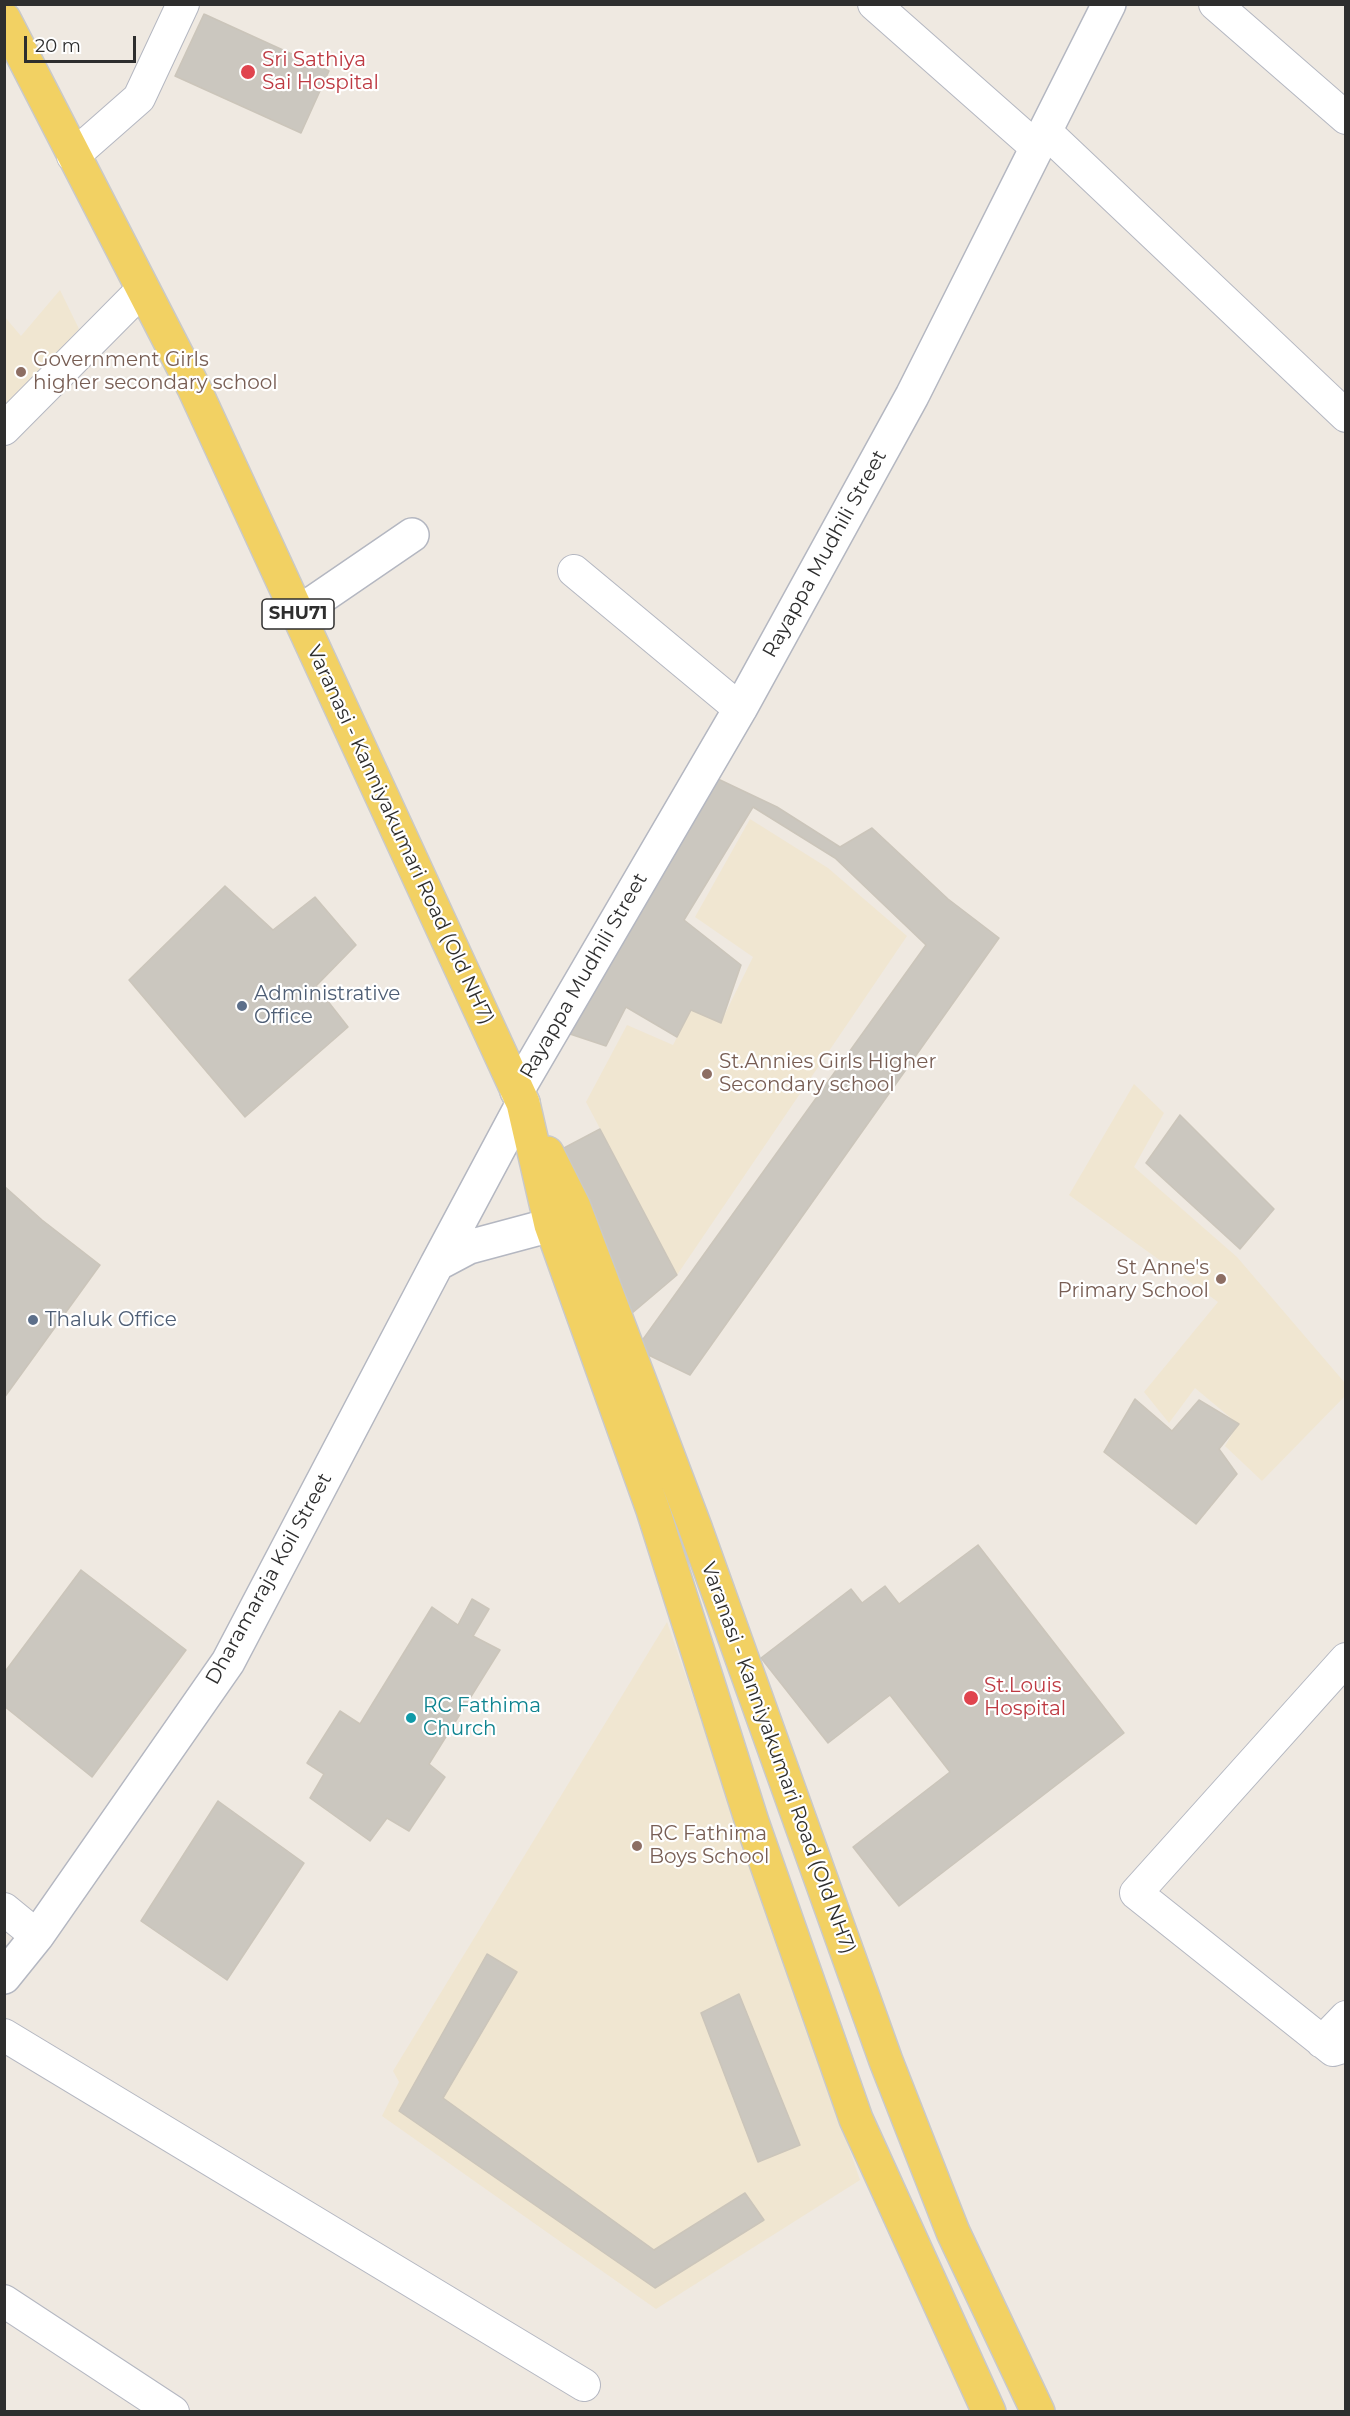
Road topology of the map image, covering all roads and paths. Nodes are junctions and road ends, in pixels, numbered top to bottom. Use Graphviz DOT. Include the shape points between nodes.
graph roads {
  1 [pos="183,4"];
  2 [pos="874,4"];
  3 [pos="1108,4"];
  4 [pos="1215,4"];
  5 [pos="4,19"];
  6 [pos="1346,118"];
  7 [pos="1041,139"];
  8 [pos="73,156"];
  9 [pos="142,288"];
  10 [pos="1346,416"];
  11 [pos="4,429"];
  12 [pos="412,535"];
  13 [pos="574,571"];
  14 [pos="298,613"];
  15 [pos="740,709"];
  16 [pos="520,1097"];
  17 [pos="551,1225"];
  18 [pos="437,1264"];
  19 [pos="711,1571"];
  20 [pos="676,1581"];
  21 [pos="1346,1659"];
  22 [pos="789,1790"];
  23 [pos="746,1803"];
  24 [pos="4,1909"];
  25 [pos="36,1936"];
  26 [pos="4,1977"];
  27 [pos="1346,2017"];
  28 [pos="4,2036"];
  29 [pos="1334,2044"];
  30 [pos="4,2301"];
  31 [pos="584,2385"];
  32 [pos="988,2411"];
  33 [pos="173,2412"];
  34 [pos="1038,2412"];
  1 -- 8 [label="street" via="139,98"];
  2 -- 7 [label="street"];
  3 -- 7 [label="street, Rayappa Mudhili Street"];
  4 -- 6 [label="street"];
  5 -- 8 [label="main road, Varanasi - Kanniyakumari Road (Old NH7) / SHU71"];
  7 -- 10 [label="street"];
  7 -- 15 [label="street, Rayappa Mudhili Street" via="912,396"];
  8 -- 9 [label="main road, Varanasi - Kanniyakumari Road (Old NH7) / SHU71"];
  9 -- 11 [label="street"];
  9 -- 14 [label="main road, Varanasi - Kanniyakumari Road (Old NH7) / SHU71" via="194,388"];
  12 -- 14 [label="street"];
  13 -- 15 [label="street"];
  14 -- 16 [label="main road, Varanasi - Kanniyakumari Road (Old NH7) / SHU71"];
  15 -- 16 [label="street, Rayappa Mudhili Street"];
  16 -- 17 [label="main road, Varanasi - Kanniyakumari Road (Old NH7) / SHU71"];
  16 -- 18 [label="street, Rayappa Mudhili Street"];
  16 -- 19 [label="main road, Varanasi - Kanniyakumari Road (Old NH7)" via="578,1217"];
  17 -- 18 [label="street" via="469,1247"];
  17 -- 20 [label="main road, Varanasi - Kanniyakumari Road (Old NH7) / SHU71"];
  18 -- 25 [label="street, Dharamaraja Koil Street" via="228,1662"];
  19 -- 20 [label="main road"];
  19 -- 22 [label="main road, Varanasi - Kanniyakumari Road (Old NH7)"];
  20 -- 23 [label="main road, Varanasi - Kanniyakumari Road (Old NH7) / SHU71"];
  21 -- 29 [label="street" via="1136,1893"];
  22 -- 23 [label="main road"];
  22 -- 34 [label="main road, Varanasi - Kanniyakumari Road (Old NH7)" via="886,2061 953,2232"];
  23 -- 32 [label="main road, Varanasi - Kanniyakumari Road (Old NH7) / SHU71" via="856,2119"];
  24 -- 25 [label="street"];
  25 -- 26 [label="street, Dharamaraja Koil Street"];
  27 -- 29 [label="street"];
  28 -- 31 [label="street"];
  30 -- 33 [label="street"];
}
